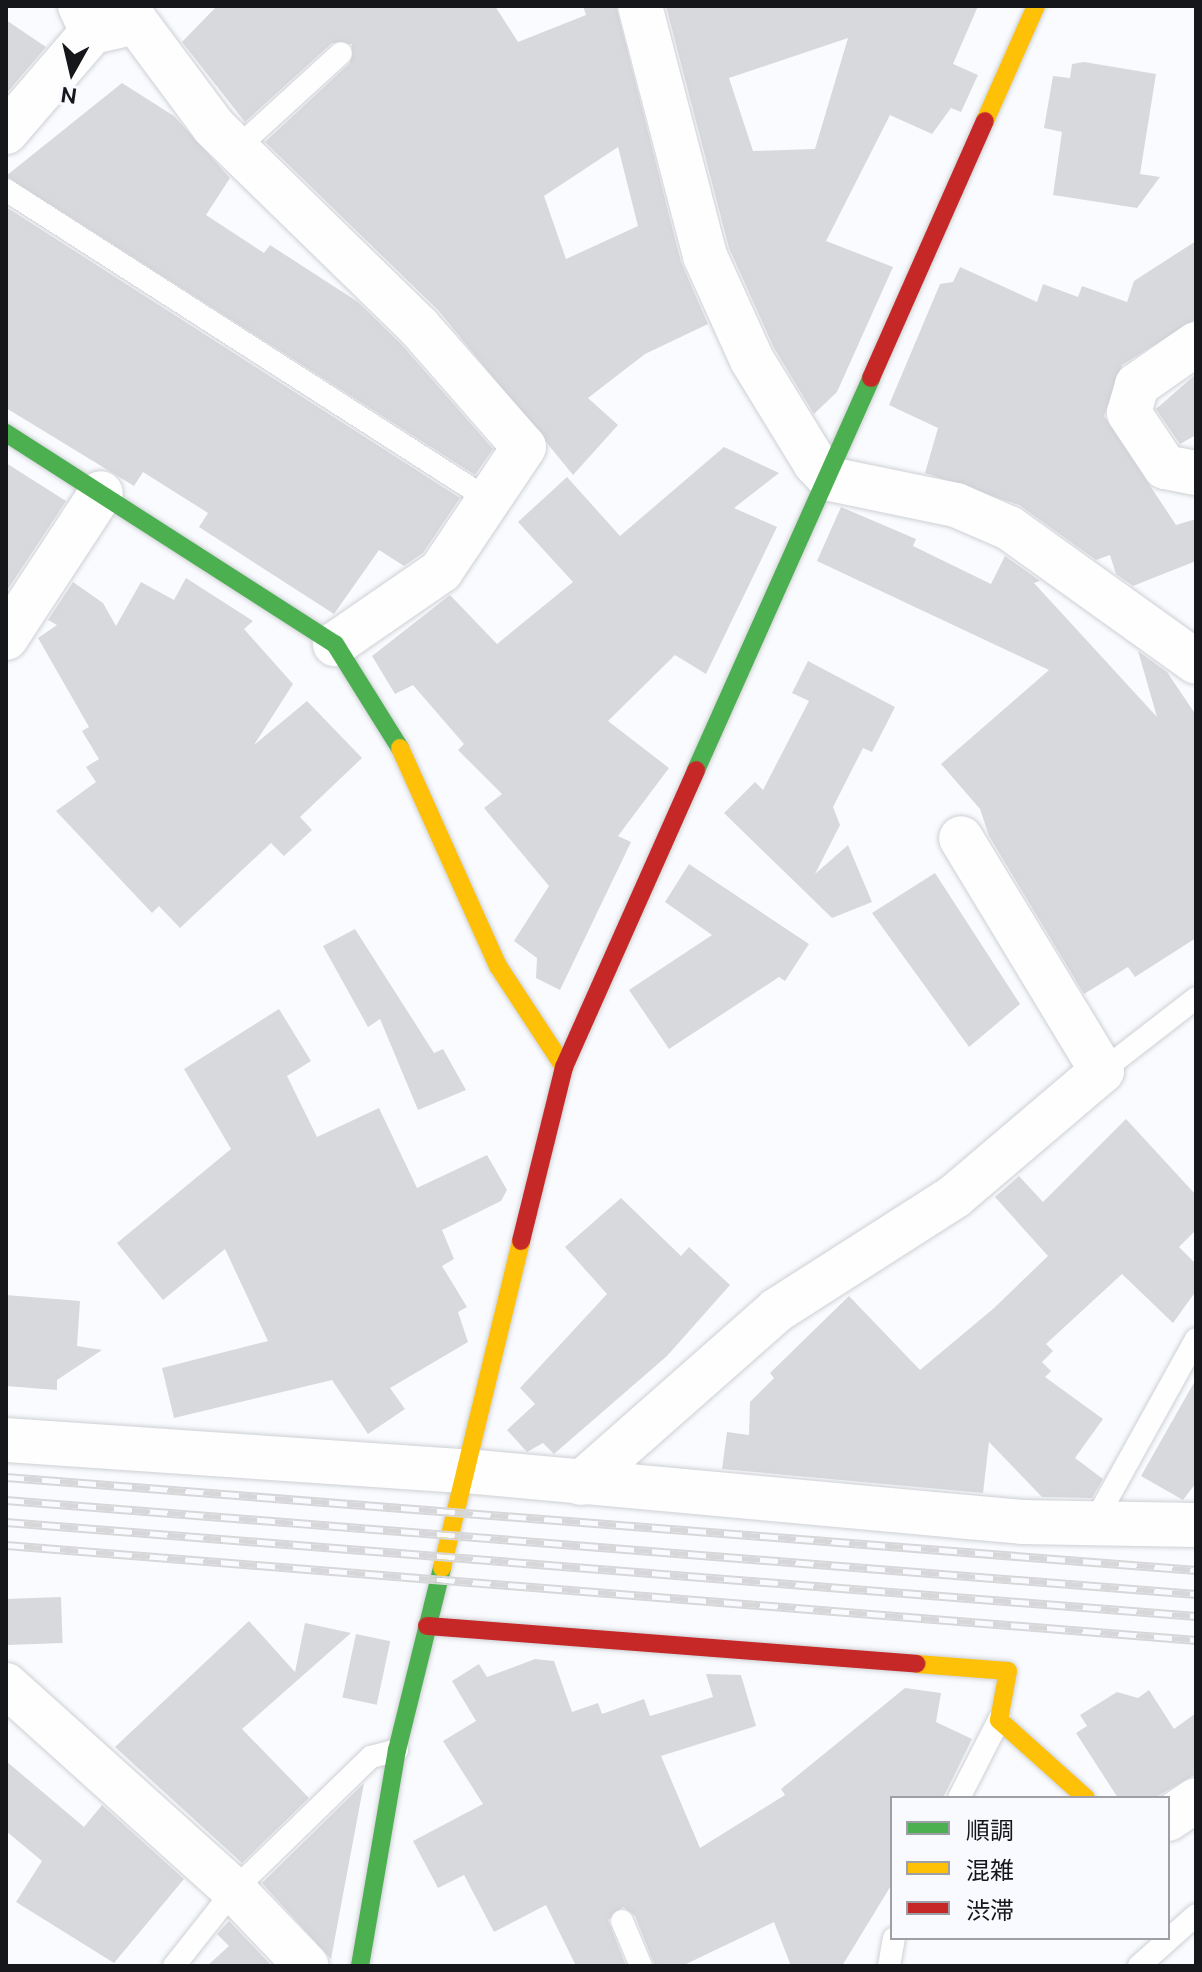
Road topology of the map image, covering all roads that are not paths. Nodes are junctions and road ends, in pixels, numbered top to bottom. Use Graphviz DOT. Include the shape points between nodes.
graph roads {
  1 [pos="640,6"];
  2 [pos="1036,6"];
  3 [pos="86,19"];
  4 [pos="341,53"];
  5 [pos="6,132"];
  6 [pos="236,149"];
  7 [pos="6,190"];
  8 [pos="1196,344"];
  9 [pos="6,433"];
  10 [pos="1196,473"];
  11 [pos="830,479"];
  12 [pos="101,493"];
  13 [pos="489,500"];
  14 [pos="8,634"];
  15 [pos="335,644"];
  16 [pos="1196,662"];
  17 [pos="961,838"];
  18 [pos="1196,998"];
  19 [pos="564,1067"];
  20 [pos="1102,1071"];
  21 [pos="1196,1339"];
  22 [pos="6,1440"];
  23 [pos="466,1471"];
  24 [pos="581,1483"];
  25 [pos="1094,1523"];
  26 [pos="1196,1525"];
  27 [pos="427,1626"];
  28 [pos="6,1685"];
  29 [pos="999,1720"];
  30 [pos="397,1750"];
  31 [pos="960,1796"];
  32 [pos="1084,1796"];
  33 [pos="1196,1800"];
  34 [pos="1170,1818"];
  35 [pos="234,1890"];
  36 [pos="1196,1915"];
  37 [pos="622,1921"];
  38 [pos="1170,1938"];
  39 [pos="894,1940"];
  40 [pos="1168,1940"];
  41 [pos="174,1966"];
  42 [pos="307,1966"];
  43 [pos="360,1966"];
  44 [pos="641,1966"];
  45 [pos="889,1966"];
  46 [pos="1139,1966"];
  1 -- 11 [label="street" via="705,256 752,360"];
  2 -- 11 [label="street"];
  3 -- 5 [label="street"];
  3 -- 6 [label="street" via="136,22"];
  4 -- 6 [label="lane"];
  6 -- 13 [label="street" via="419,327 524,447"];
  7 -- 13 [label="lane"];
  8 -- 10 [label="street" via="1137,385 1129,413 1165,467"];
  9 -- 12 [label="street"];
  11 -- 16 [label="street" via="956,505 1009,528"];
  11 -- 19 [label="street"];
  12 -- 14 [label="street"];
  12 -- 15 [label="street"];
  13 -- 15 [label="street" via="441,571"];
  15 -- 19 [label="street" via="416,774 498,966"];
  17 -- 20 [label="street"];
  18 -- 20 [label="lane"];
  19 -- 23 [label="street"];
  20 -- 24 [label="street" via="955,1196 777,1310"];
  21 -- 25 [label="lane"];
  22 -- 23 [label="street"];
  23 -- 24 [label="street"];
  23 -- 27 [label="street"];
  24 -- 25 [label="street"];
  25 -- 26 [label="street"];
  27 -- 29 [label="street" via="1008,1671"];
  27 -- 30 [label="street"];
  28 -- 35 [label="street"];
  29 -- 31 [label="lane"];
  29 -- 32 [label="street"];
  30 -- 35 [label="lane" via="371,1757"];
  30 -- 43 [label="street"];
  33 -- 34 [label="street"];
  35 -- 41 [label="lane"];
  35 -- 42 [label="street"];
  36 -- 38 [label="lane"];
  37 -- 44 [label="lane"];
  39 -- 45 [label="lane"];
  40 -- 46 [label="lane"];
}
